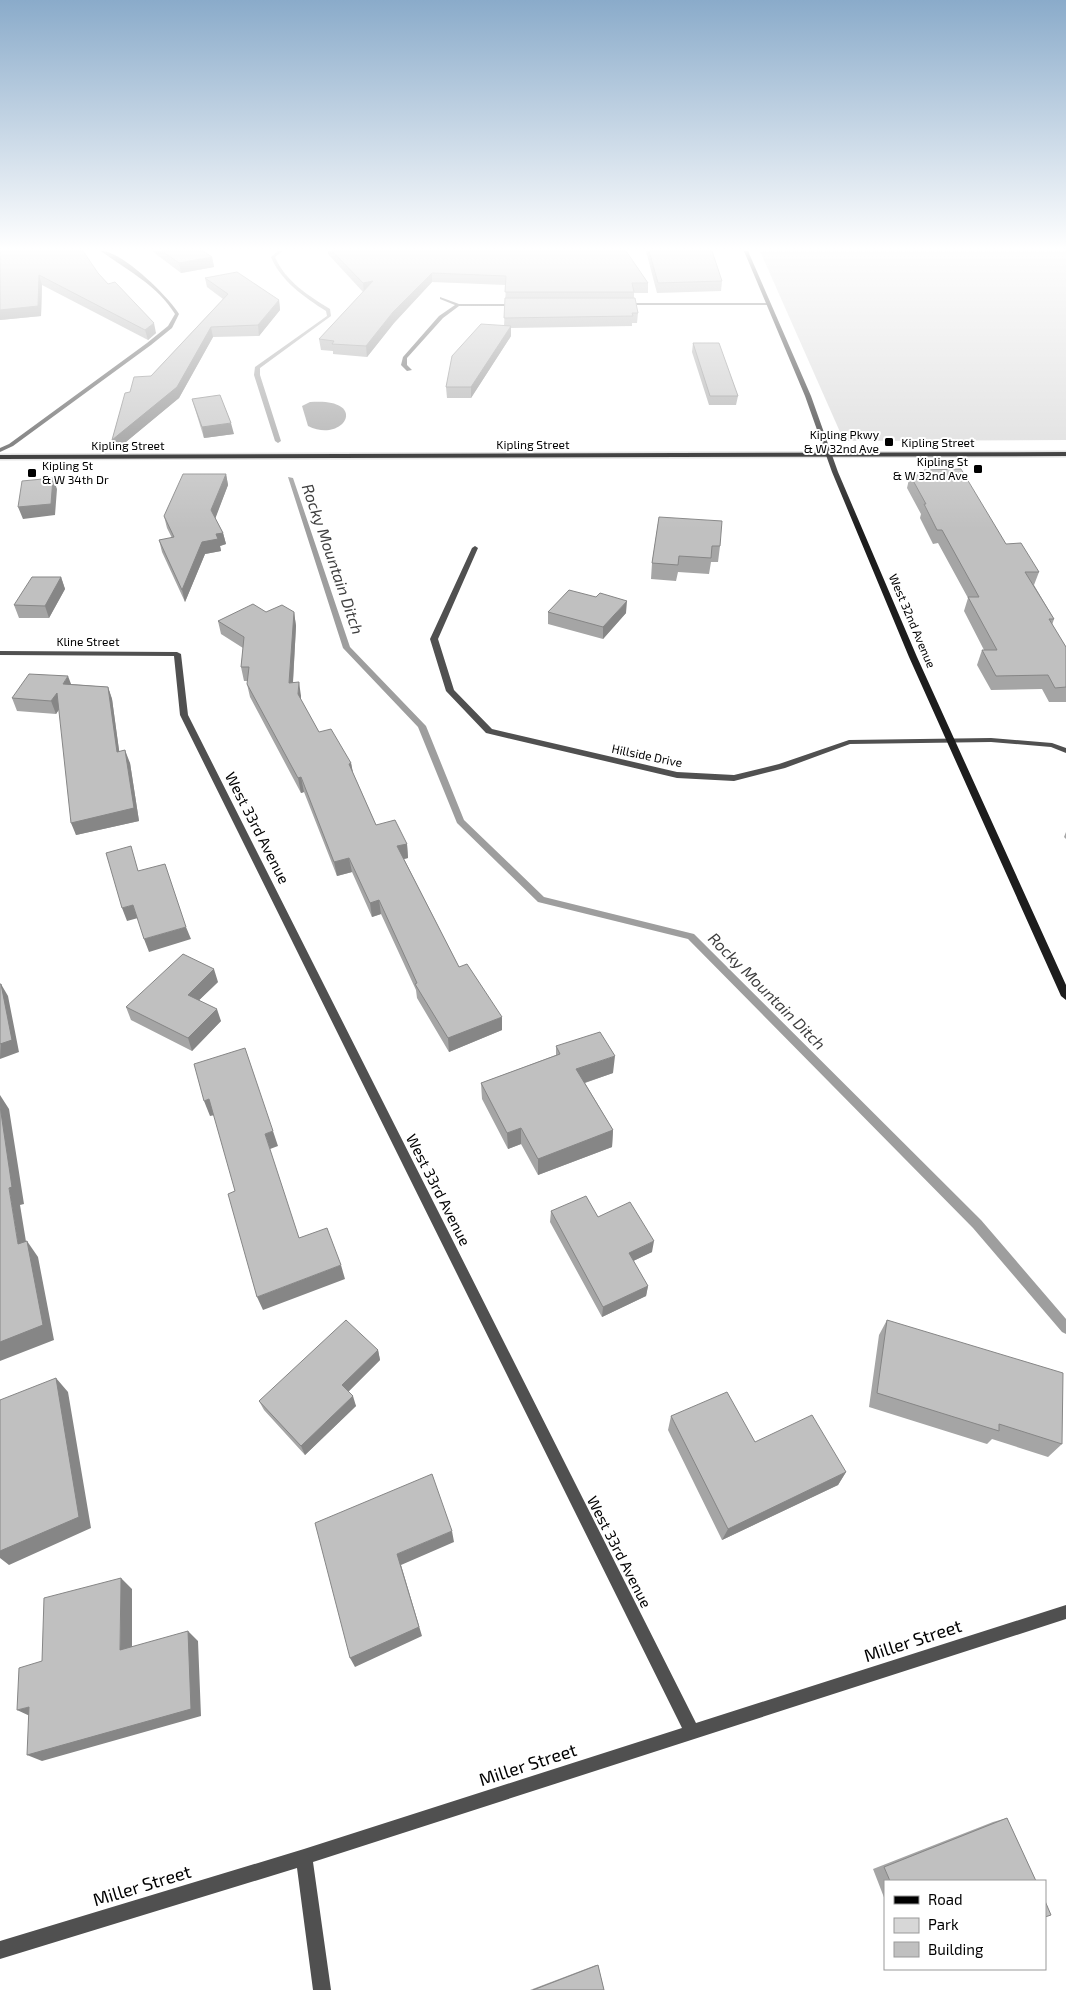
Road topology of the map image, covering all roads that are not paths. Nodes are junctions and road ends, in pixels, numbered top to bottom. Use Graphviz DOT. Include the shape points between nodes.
graph roads {
  1 [pos="150,344"];
  2 [pos="417,344"];
  3 [pos="785,344"];
  4 [pos="409,370"];
  5 [pos="0,450"];
  6 [pos="1066,454"];
  7 [pos="829,455"];
  8 [pos="0,457"];
  9 [pos="475,548"];
  10 [pos="0,653"];
  11 [pos="177,654"];
  12 [pos="950,739"];
  13 [pos="1066,751"];
  14 [pos="1066,996"];
  15 [pos="1066,1612"];
  16 [pos="693,1733"];
  17 [pos="304,1857"];
  18 [pos="0,1950"];
  19 [pos="322,1990"];
  1 -- 5 [label="street"];
  2 -- 4 [label="street" via="405,358 404,365"];
  3 -- 7 [label="street, West 32nd Avenue"];
  6 -- 7 [label="main road, Kipling Street"];
  7 -- 8 [label="main road, Kipling Street"];
  7 -- 12 [label="street, West 32nd Avenue"];
  9 -- 12 [label="street, Hillside Drive" via="434,639 450,691 489,731 677,775 734,778 782,766 849,742"];
  10 -- 11 [label="street, Kline Street"];
  11 -- 16 [label="street, West 33rd Avenue" via="184,715"];
  12 -- 13 [label="street, Hillside Drive" via="1016,741 1052,745"];
  12 -- 14 [label="street, West 32nd Avenue"];
  15 -- 16 [label="street, Miller Street"];
  16 -- 17 [label="street, Miller Street"];
  17 -- 18 [label="street, Miller Street"];
  17 -- 19 [label="street"];
}
